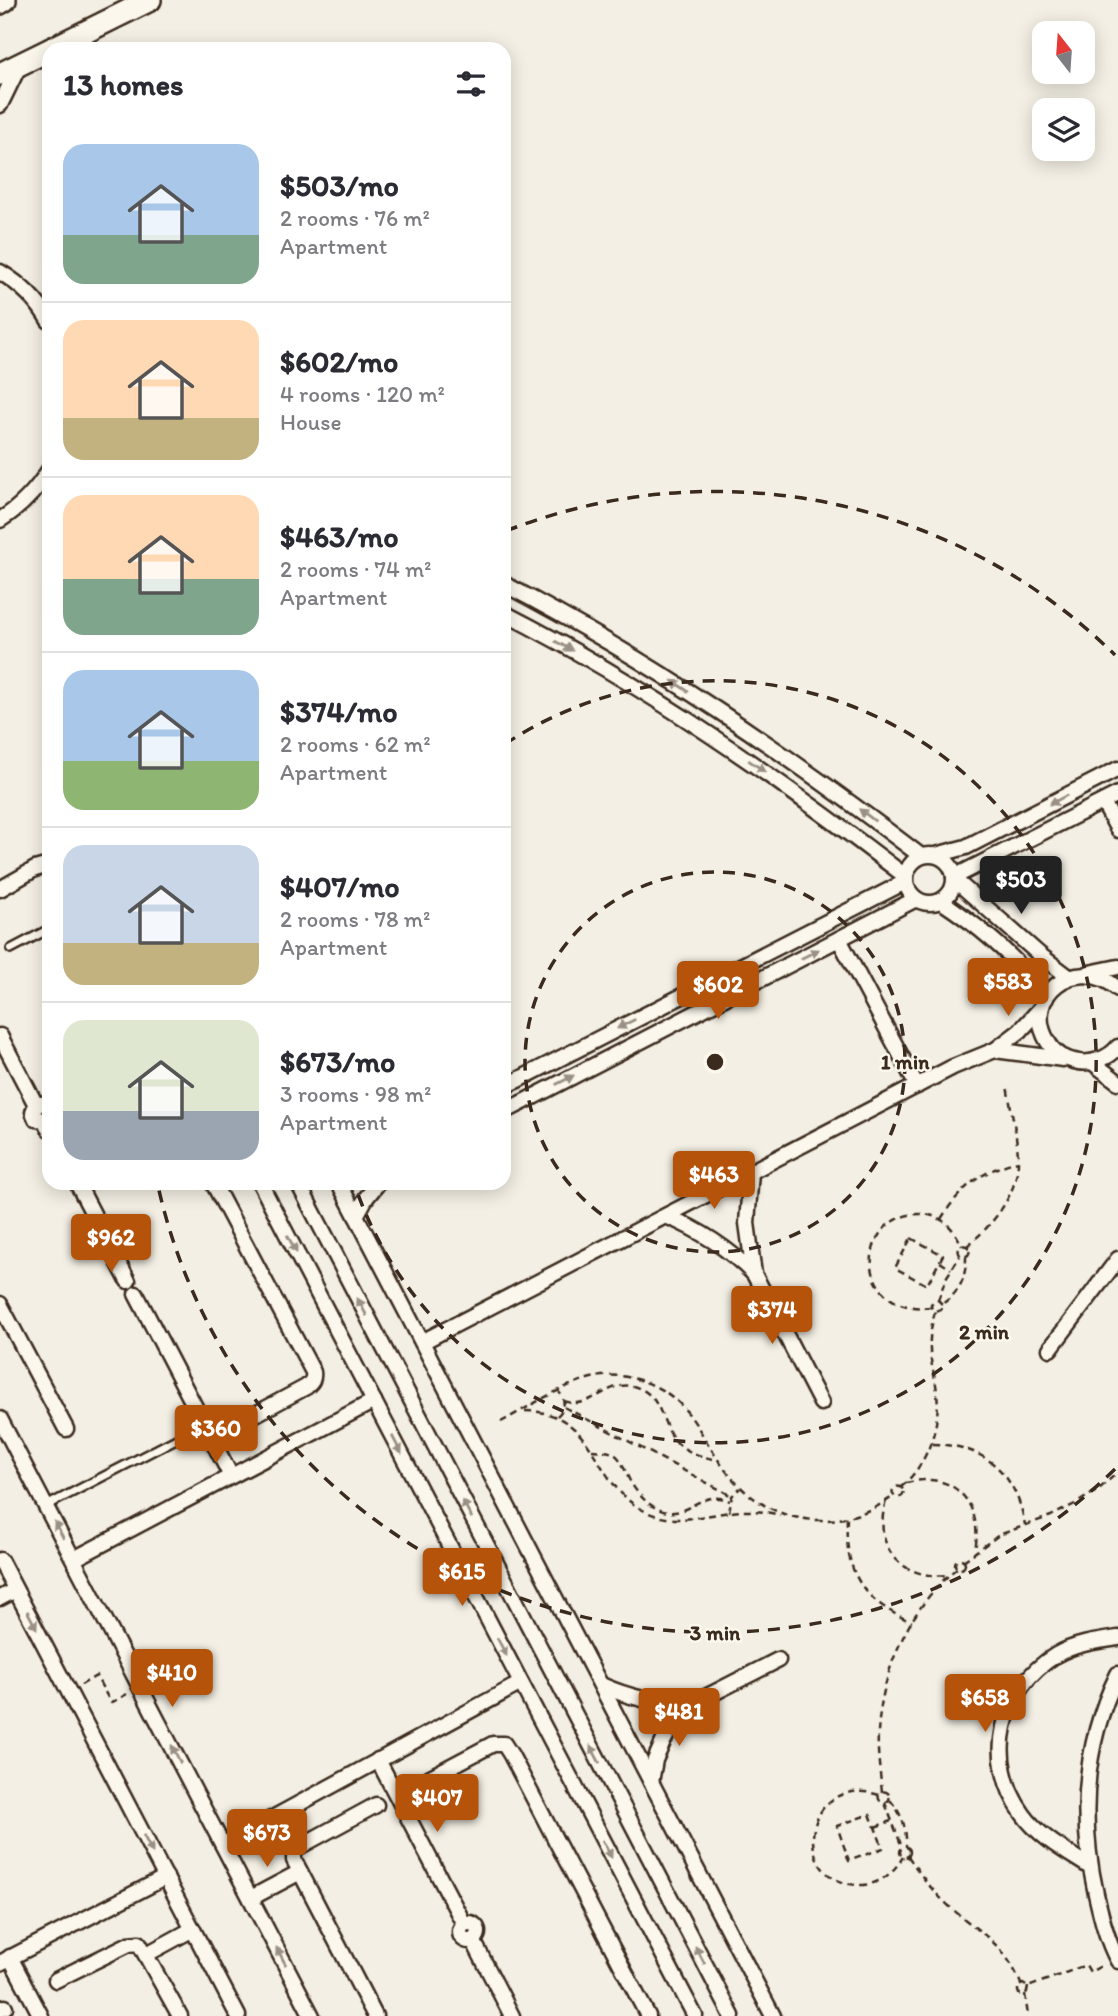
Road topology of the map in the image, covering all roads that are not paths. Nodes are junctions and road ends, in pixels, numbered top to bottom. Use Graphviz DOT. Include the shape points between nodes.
graph roads {
  1 [pos="5,0"];
  2 [pos="150,0"];
  3 [pos="0,2"];
  4 [pos="66,42"];
  5 [pos="42,54"];
  6 [pos="20,64"];
  7 [pos="0,74"];
  8 [pos="0,104"];
  9 [pos="0,272"];
  10 [pos="42,310"];
  11 [pos="42,482"];
  12 [pos="0,520"];
  13 [pos="511,588"];
  14 [pos="511,617"];
  15 [pos="1118,769"];
  16 [pos="1118,794"];
  17 [pos="1103,802"];
  18 [pos="1118,830"];
  19 [pos="929,856"];
  20 [pos="42,867"];
  21 [pos="954,878"];
  22 [pos="905,879"];
  23 [pos="0,889"];
  24 [pos="916,899"];
  25 [pos="941,901"];
  26 [pos="42,933"];
  27 [pos="839,939"];
  28 [pos="11,949"];
  29 [pos="1118,967"];
  30 [pos="1084,974"];
  31 [pos="1069,977"];
  32 [pos="1118,989"];
  33 [pos="1044,1003"];
  34 [pos="0,1036"];
  35 [pos="1118,1046"];
  36 [pos="995,1051"];
  37 [pos="1074,1061"];
  38 [pos="1092,1062"];
  39 [pos="1118,1082"];
  40 [pos="511,1083"];
  41 [pos="917,1086"];
  42 [pos="511,1108"];
  43 [pos="42,1110"];
  44 [pos="751,1172"];
  45 [pos="81,1190"];
  46 [pos="217,1190"];
  47 [pos="264,1190"];
  48 [pos="302,1190"];
  49 [pos="343,1190"];
  50 [pos="372,1190"];
  51 [pos="356,1216"];
  52 [pos="666,1216"];
  53 [pos="1118,1259"];
  54 [pos="754,1274"];
  55 [pos="0,1304"];
  56 [pos="422,1342"];
  57 [pos="1050,1349"];
  58 [pos="374,1401"];
  59 [pos="821,1403"];
  60 [pos="1,1425"];
  61 [pos="66,1429"];
  62 [pos="178,1438"];
  63 [pos="211,1438"];
  64 [pos="231,1476"];
  65 [pos="46,1506"];
  66 [pos="74,1559"];
  67 [pos="0,1560"];
  68 [pos="15,1590"];
  69 [pos="0,1598"];
  70 [pos="1118,1638"];
  71 [pos="778,1660"];
  72 [pos="1118,1674"];
  73 [pos="521,1683"];
  74 [pos="601,1685"];
  75 [pos="690,1704"];
  76 [pos="378,1760"];
  77 [pos="423,1781"];
  78 [pos="651,1782"];
  79 [pos="376,1805"];
  80 [pos="223,1845"];
  81 [pos="1090,1867"];
  82 [pos="300,1872"];
  83 [pos="166,1877"];
  84 [pos="251,1898"];
  85 [pos="193,1929"];
  86 [pos="147,1954"];
  87 [pos="5,1960"];
  88 [pos="1112,1962"];
  89 [pos="56,1980"];
  90 [pos="41,2016"];
  91 [pos="180,2016"];
  92 [pos="238,2016"];
  93 [pos="312,2016"];
  94 [pos="375,2016"];
  95 [pos="512,2016"];
  96 [pos="648,2016"];
  97 [pos="695,2016"];
  98 [pos="732,2016"];
  99 [pos="773,2016"];
  1 -- 3 [label="main road"];
  2 -- 4 [label="main road"];
  5 -- 6 [label="main road"];
  6 -- 7 [label="main road"];
  6 -- 8 [label="street"];
  9 -- 10 [label="street"];
  11 -- 12 [label="street"];
  19 -- 13 [label="street, one-way" via="729,717"];
  14 -- 22 [label="street, one-way" via="717,739"];
  15 -- 19 [label="street, one-way" via="966,848"];
  16 -- 17 [label="street"];
  17 -- 18 [label="street"];
  17 -- 21 [label="street"];
  19 -- 21 [label="street" via="949,863"];
  19 -- 22 [label="street" via="914,861"];
  20 -- 23 [label="street"];
  21 -- 25 [label="street" via="953,888"];
  21 -- 31 [label="street"];
  22 -- 24 [label="street"];
  22 -- 40 [label="street, one-way"];
  24 -- 25 [label="street" via="933,904"];
  24 -- 27 [label="street"];
  25 -- 33 [label="street" via="1024,971"];
  26 -- 28 [label="lane"];
  27 -- 41 [label="street"];
  42 -- 27 [label="street, one-way"];
  29 -- 30 [label="street"];
  30 -- 31 [label="street"];
  30 -- 32 [label="street"];
  31 -- 33 [label="street" via="1052,989"];
  33 -- 36 [label="street"];
  33 -- 37 [label="street" via="1040,1022 1044,1035 1051,1047"];
  34 -- 43 [label="street"];
  35 -- 38 [label="street"];
  36 -- 37 [label="street"];
  36 -- 41 [label="street"];
  37 -- 38 [label="street"];
  38 -- 39 [label="street"];
  41 -- 44 [label="street"];
  44 -- 52 [label="street"];
  44 -- 54 [label="street" via="747,1223"];
  45 -- 63 [label="street"];
  46 -- 63 [label="street" via="313,1378 306,1387"];
  47 -- 58 [label="street, one-way"];
  98 -- 48 [label="street, one-way"];
  49 -- 51 [label="street"];
  50 -- 51 [label="street"];
  51 -- 56 [label="street"];
  52 -- 54 [label="street" via="714,1239"];
  52 -- 56 [label="street"];
  53 -- 57 [label="street"];
  54 -- 59 [label="street"];
  55 -- 61 [label="street"];
  56 -- 74 [label="street"];
  58 -- 64 [label="street"];
  58 -- 73 [label="street, one-way"];
  60 -- 65 [label="street"];
  62 -- 65 [label="lane"];
  63 -- 64 [label="street"];
  64 -- 66 [label="street"];
  66 -- 65 [label="street, one-way"];
  80 -- 66 [label="street, one-way"];
  67 -- 68 [label="street"];
  68 -- 69 [label="street"];
  68 -- 83 [label="street, one-way"];
  70 -- 81 [label="street" via="1057,1654 1032,1673 1014,1698 1003,1727 1001,1758 1008,1788 1023,1815"];
  71 -- 75 [label="street"];
  72 -- 81 [label="street" via="1098,1722 1088,1770 1085,1819"];
  73 -- 76 [label="street"];
  73 -- 97 [label="street, one-way"];
  74 -- 75 [label="street" via="644,1701"];
  74 -- 78 [label="street"];
  75 -- 78 [label="street" via="664,1740"];
  76 -- 80 [label="street"];
  76 -- 95 [label="street" via="464,1924 477,1928 473,1940"];
  77 -- 96 [label="street" via="494,1744 504,1744"];
  78 -- 99 [label="street"];
  79 -- 82 [label="street" via="297,1848 293,1860"];
  80 -- 84 [label="street"];
  81 -- 88 [label="street"];
  82 -- 84 [label="street"];
  82 -- 94 [label="street"];
  83 -- 85 [label="street"];
  83 -- 87 [label="street"];
  93 -- 84 [label="street, one-way"];
  85 -- 86 [label="street"];
  85 -- 92 [label="street"];
  86 -- 89 [label="street" via="134,1942"];
  86 -- 91 [label="street"];
  87 -- 90 [label="street"];
}
